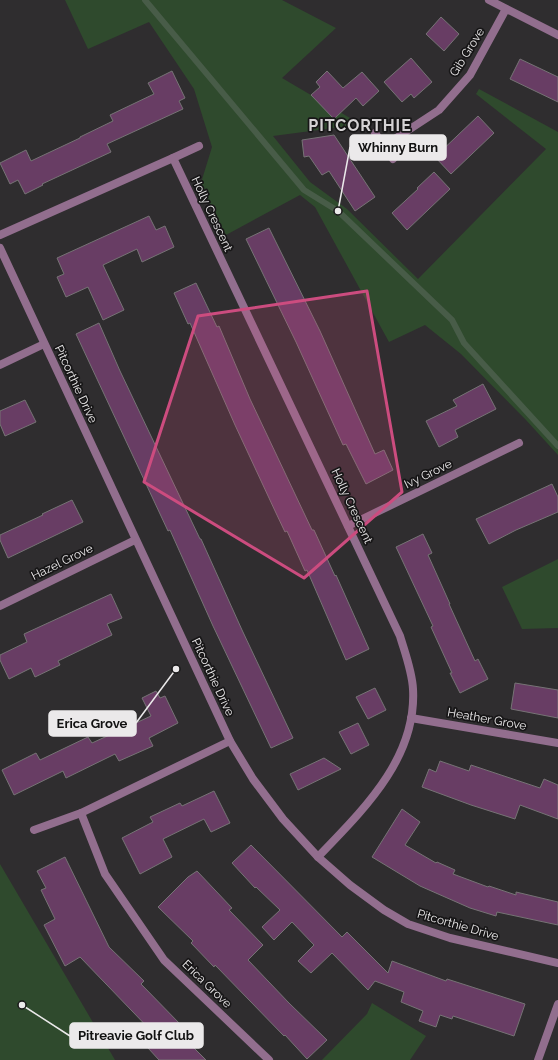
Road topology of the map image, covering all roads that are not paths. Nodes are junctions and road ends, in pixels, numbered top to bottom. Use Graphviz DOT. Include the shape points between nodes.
graph roads {
  1 [pos="489,0"];
  2 [pos="506,9"];
  3 [pos="558,35"];
  4 [pos="374,133"];
  5 [pos="200,146"];
  6 [pos="384,146"];
  7 [pos="173,158"];
  8 [pos="393,159"];
  9 [pos="0,235"];
  10 [pos="0,248"];
  11 [pos="44,344"];
  12 [pos="0,365"];
  13 [pos="519,443"];
  14 [pos="348,526"];
  15 [pos="135,540"];
  16 [pos="0,606"];
  17 [pos="411,718"];
  18 [pos="230,741"];
  19 [pos="558,743"];
  20 [pos="81,813"];
  21 [pos="34,830"];
  22 [pos="318,857"];
  23 [pos="558,963"];
  24 [pos="558,1004"];
  25 [pos="269,1060"];
  26 [pos="538,1060"];
  1 -- 2 [label="street"];
  2 -- 3 [label="street"];
  2 -- 6 [label="street, Gib Grove" via="470,75 439,110"];
  4 -- 6 [label="street"];
  5 -- 7 [label="street"];
  6 -- 8 [label="street"];
  7 -- 9 [label="street"];
  7 -- 14 [label="street, Holly Crescent"];
  10 -- 11 [label="street, Pitcorthie Drive"];
  11 -- 12 [label="street"];
  11 -- 15 [label="street, Pitcorthie Drive"];
  13 -- 14 [label="street, Ivy Grove"];
  14 -- 17 [label="street, Holly Crescent" via="400,636 413,689"];
  15 -- 16 [label="street, Hazel Grove"];
  15 -- 18 [label="street, Pitcorthie Drive"];
  17 -- 19 [label="street, Heather Grove"];
  17 -- 22 [label="street, Holly Crescent" via="403,745 375,795"];
  18 -- 20 [label="street"];
  18 -- 22 [label="street, Pitcorthie Drive" via="253,779 283,819"];
  20 -- 21 [label="street"];
  20 -- 25 [label="street, Erica Grove" via="104,874 164,960"];
  22 -- 23 [label="street, Pitcorthie Drive" via="350,885 408,924 450,938"];
  24 -- 26 [label="street"];
}
